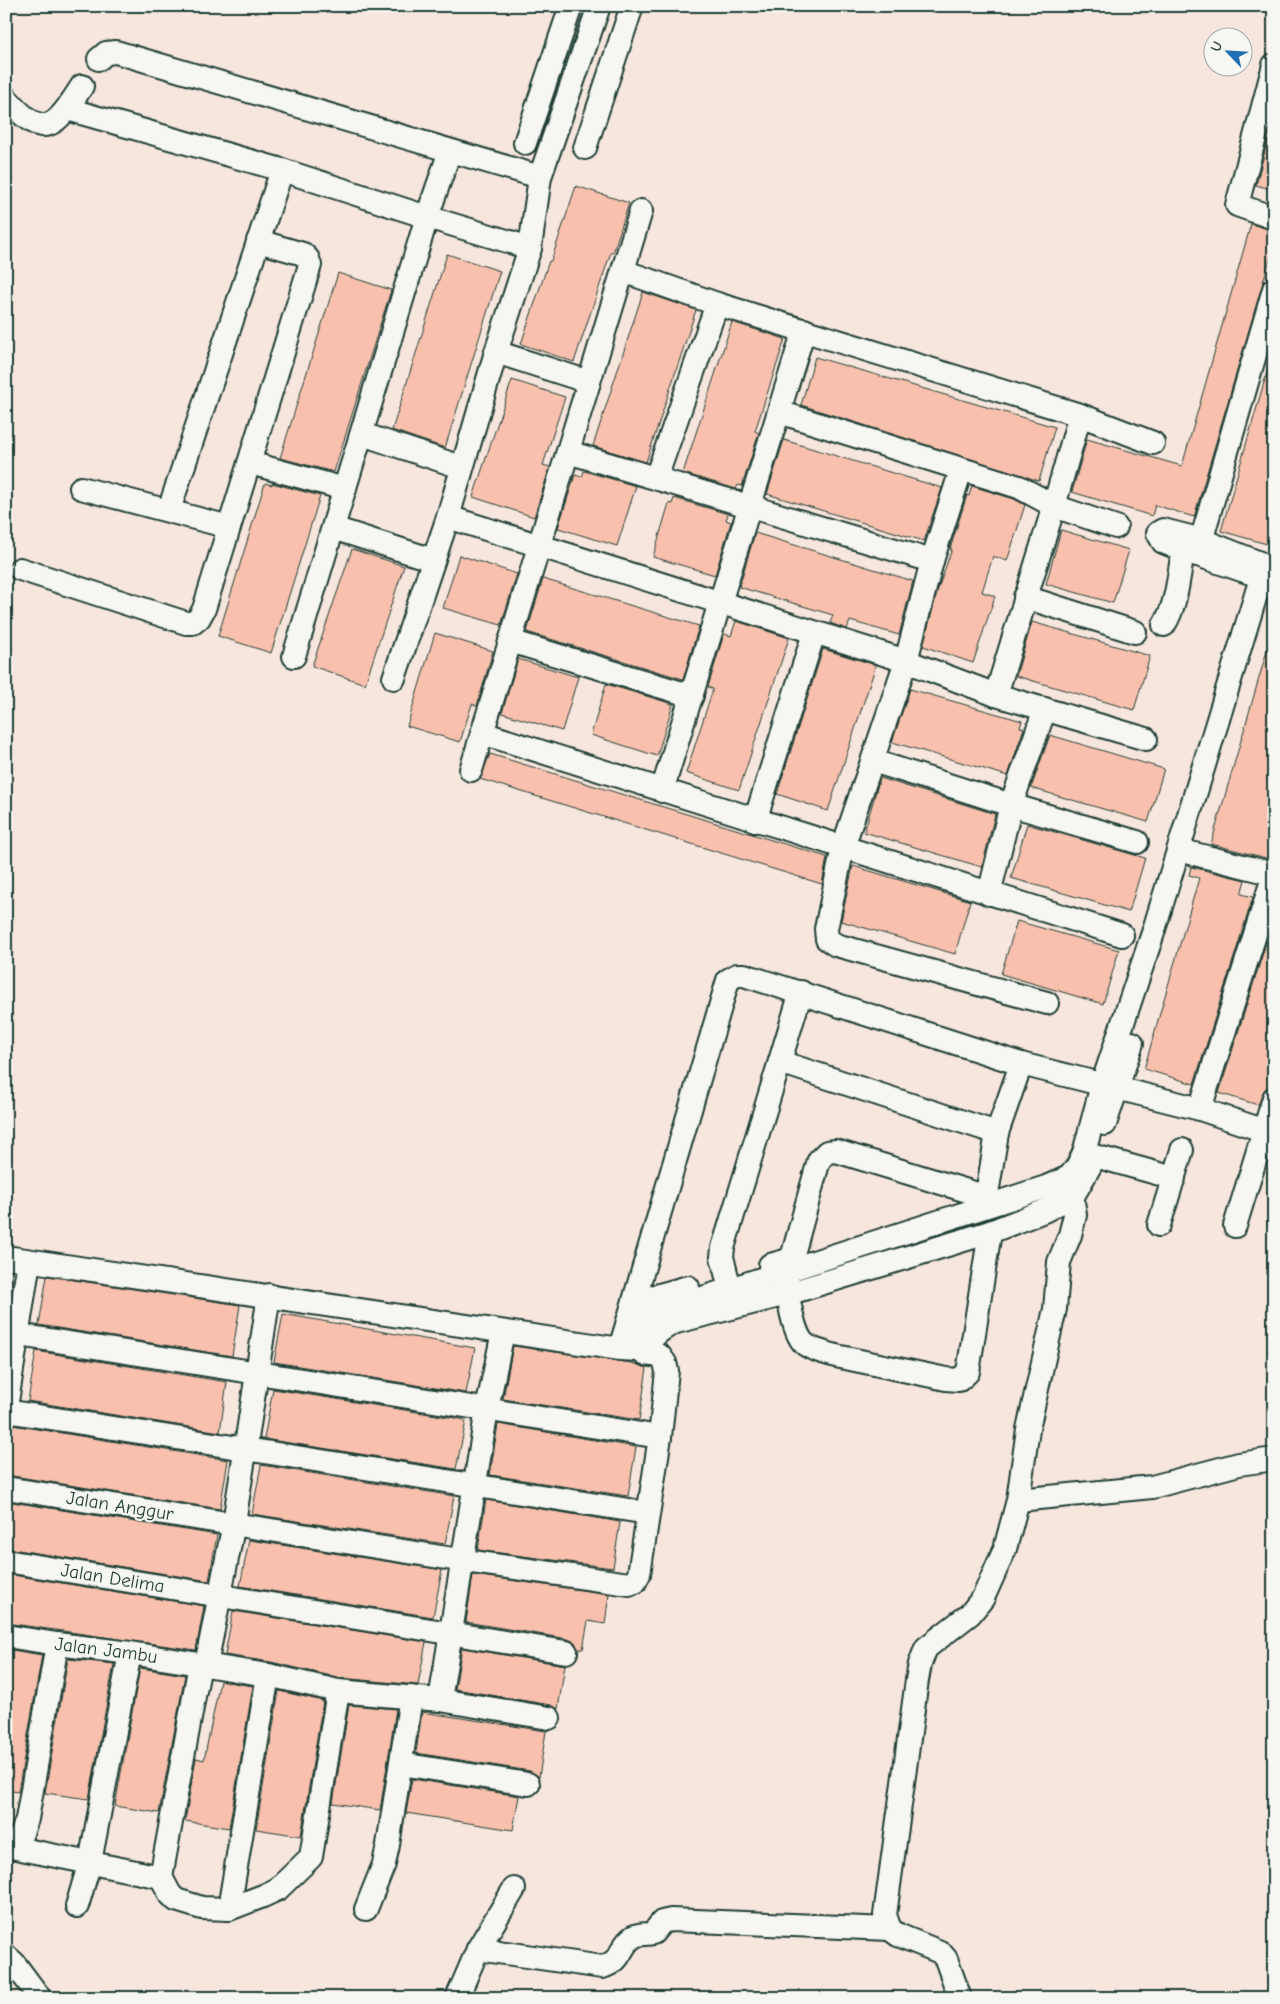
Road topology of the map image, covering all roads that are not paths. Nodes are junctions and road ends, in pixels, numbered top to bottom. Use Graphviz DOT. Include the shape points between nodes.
graph roads {
  1 [pos="571,6"];
  2 [pos="599,6"];
  3 [pos="632,6"];
  4 [pos="99,59"];
  5 [pos="1274,65"];
  6 [pos="549,70"];
  7 [pos="574,76"];
  8 [pos="82,86"];
  9 [pos="606,87"];
  10 [pos="6,98"];
  11 [pos="67,110"];
  12 [pos="525,143"];
  13 [pos="585,148"];
  14 [pos="450,151"];
  15 [pos="282,170"];
  16 [pos="540,177"];
  17 [pos="642,211"];
  18 [pos="428,217"];
  19 [pos="1274,218"];
  20 [pos="258,241"];
  21 [pos="530,248"];
  22 [pos="623,271"];
  23 [pos="1274,289"];
  24 [pos="717,304"];
  25 [pos="804,330"];
  26 [pos="496,352"];
  27 [pos="589,382"];
  28 [pos="779,412"];
  29 [pos="1080,416"];
  30 [pos="362,434"];
  31 [pos="1153,443"];
  32 [pos="568,452"];
  33 [pos="250,463"];
  34 [pos="462,467"];
  35 [pos="961,470"];
  36 [pos="656,478"];
  37 [pos="80,488"];
  38 [pos="345,489"];
  39 [pos="1054,506"];
  40 [pos="750,507"];
  41 [pos="169,510"];
  42 [pos="448,517"];
  43 [pos="229,527"];
  44 [pos="1116,527"];
  45 [pos="333,528"];
  46 [pos="541,545"];
  47 [pos="1194,549"];
  48 [pos="432,560"];
  49 [pos="932,561"];
  50 [pos="20,570"];
  51 [pos="1270,575"];
  52 [pos="1025,596"];
  53 [pos="720,602"];
  54 [pos="1164,625"];
  55 [pos="1135,632"];
  56 [pos="814,633"];
  57 [pos="510,641"];
  58 [pos="294,656"];
  59 [pos="906,660"];
  60 [pos="394,678"];
  61 [pos="996,695"];
  62 [pos="692,696"];
  63 [pos="1045,709"];
  64 [pos="482,733"];
  65 [pos="1146,739"];
  66 [pos="873,760"];
  67 [pos="471,770"];
  68 [pos="662,791"];
  69 [pos="1011,805"];
  70 [pos="755,821"];
  71 [pos="1137,842"];
  72 [pos="843,847"];
  73 [pos="1185,852"];
  74 [pos="1274,874"];
  75 [pos="989,894"];
  76 [pos="1122,935"];
  77 [pos="800,992"];
  78 [pos="1047,1004"];
  79 [pos="780,1062"];
  80 [pos="1021,1064"];
  81 [pos="1109,1087"];
  82 [pos="1274,1098"];
  83 [pos="1200,1109"];
  84 [pos="998,1133"];
  85 [pos="1268,1133"];
  86 [pos="1182,1150"];
  87 [pos="1089,1155"];
  88 [pos="1174,1178"];
  89 [pos="1071,1186"];
  90 [pos="988,1200"];
  91 [pos="1159,1224"];
  92 [pos="1235,1226"];
  93 [pos="990,1232"];
  94 [pos="6,1257"];
  95 [pos="30,1260"];
  96 [pos="784,1265"];
  97 [pos="727,1277"];
  98 [pos="787,1294"];
  99 [pos="269,1295"];
  100 [pos="634,1302"];
  101 [pos="503,1332"];
  102 [pos="12,1334"];
  103 [pos="633,1351"];
  104 [pos="257,1373"];
  105 [pos="6,1409"];
  106 [pos="487,1409"];
  107 [pos="660,1437"];
  108 [pos="245,1449"];
  109 [pos="1274,1459"];
  110 [pos="475,1485"];
  111 [pos="6,1488"];
  112 [pos="1018,1500"];
  113 [pos="648,1513"];
  114 [pos="234,1523"];
  115 [pos="463,1560"];
  116 [pos="6,1561"];
  117 [pos="218,1596"];
  118 [pos="451,1634"];
  119 [pos="6,1636"];
  120 [pos="57,1644"];
  121 [pos="566,1652"];
  122 [pos="130,1653"];
  123 [pos="203,1664"];
  124 [pos="268,1675"];
  125 [pos="338,1691"];
  126 [pos="411,1697"];
  127 [pos="440,1700"];
  128 [pos="549,1718"];
  129 [pos="401,1764"];
  130 [pos="528,1784"];
  131 [pos="9,1847"];
  132 [pos="90,1862"];
  133 [pos="161,1876"];
  134 [pos="514,1888"];
  135 [pos="77,1906"];
  136 [pos="229,1909"];
  137 [pos="366,1909"];
  138 [pos="890,1929"];
  139 [pos="478,1949"];
  140 [pos="6,1956"];
  141 [pos="40,1998"];
  142 [pos="457,1998"];
  143 [pos="960,1998"];
  1 -- 6 [label="street"];
  2 -- 7 [label="street"];
  3 -- 9 [label="street"];
  4 -- 14 [label="street" via="116,52"];
  5 -- 19 [label="street" via="1237,205"];
  6 -- 7 [label="street"];
  6 -- 12 [label="street"];
  7 -- 9 [label="street"];
  7 -- 16 [label="street"];
  8 -- 11 [label="street"];
  9 -- 13 [label="street"];
  10 -- 11 [label="street" via="41,126 51,124"];
  11 -- 15 [label="street"];
  14 -- 16 [label="street"];
  14 -- 18 [label="street"];
  15 -- 18 [label="street"];
  15 -- 20 [label="street"];
  16 -- 21 [label="street"];
  17 -- 22 [label="street"];
  18 -- 21 [label="street"];
  18 -- 30 [label="street"];
  20 -- 33 [label="street" via="303,254 310,265"];
  20 -- 41 [label="street"];
  21 -- 26 [label="street"];
  22 -- 24 [label="street"];
  22 -- 27 [label="street"];
  23 -- 47 [label="street"];
  24 -- 25 [label="street"];
  24 -- 36 [label="street"];
  25 -- 28 [label="street"];
  25 -- 29 [label="street"];
  26 -- 27 [label="street"];
  26 -- 34 [label="street"];
  27 -- 32 [label="street"];
  28 -- 35 [label="street"];
  28 -- 40 [label="street"];
  29 -- 31 [label="street"];
  29 -- 39 [label="street"];
  30 -- 34 [label="street"];
  30 -- 38 [label="street"];
  32 -- 36 [label="street"];
  32 -- 46 [label="street"];
  33 -- 38 [label="street"];
  33 -- 43 [label="street"];
  34 -- 42 [label="street"];
  35 -- 39 [label="street" via="1019,487"];
  35 -- 49 [label="street"];
  36 -- 40 [label="street"];
  37 -- 41 [label="street"];
  38 -- 45 [label="street"];
  39 -- 44 [label="street"];
  39 -- 52 [label="street"];
  40 -- 49 [label="street"];
  40 -- 53 [label="street"];
  41 -- 43 [label="street"];
  42 -- 46 [label="street"];
  42 -- 48 [label="street"];
  43 -- 50 [label="street" via="204,609 193,623"];
  45 -- 48 [label="street"];
  45 -- 58 [label="street"];
  46 -- 53 [label="street"];
  46 -- 57 [label="street"];
  47 -- 51 [label="street"];
  47 -- 54 [label="street"];
  48 -- 60 [label="street"];
  49 -- 59 [label="street"];
  51 -- 73 [label="street"];
  52 -- 55 [label="street"];
  52 -- 61 [label="street"];
  53 -- 56 [label="street"];
  53 -- 62 [label="street"];
  56 -- 59 [label="street"];
  56 -- 70 [label="street"];
  57 -- 62 [label="street"];
  57 -- 64 [label="street"];
  59 -- 61 [label="street"];
  59 -- 66 [label="street"];
  61 -- 63 [label="street"];
  62 -- 68 [label="street"];
  63 -- 65 [label="street"];
  63 -- 69 [label="street"];
  64 -- 67 [label="street"];
  64 -- 68 [label="street"];
  66 -- 69 [label="street"];
  66 -- 72 [label="street"];
  68 -- 70 [label="street"];
  69 -- 71 [label="street"];
  69 -- 75 [label="street"];
  70 -- 72 [label="street"];
  72 -- 75 [label="street"];
  72 -- 78 [label="street" via="826,928 832,942"];
  73 -- 74 [label="street"];
  73 -- 81 [label="street"];
  74 -- 83 [label="street"];
  75 -- 76 [label="street"];
  77 -- 79 [label="street"];
  77 -- 80 [label="street"];
  77 -- 100 [label="street" via="744,975 728,980"];
  79 -- 84 [label="street"];
  79 -- 97 [label="street" via="723,1248"];
  80 -- 81 [label="street"];
  80 -- 84 [label="street"];
  81 -- 83 [label="street"];
  81 -- 87 [label="street"];
  82 -- 85 [label="street"];
  83 -- 85 [label="street"];
  84 -- 90 [label="street"];
  85 -- 92 [label="street"];
  86 -- 88 [label="street"];
  87 -- 88 [label="street"];
  87 -- 89 [label="street"];
  88 -- 91 [label="street"];
  89 -- 90 [label="street" via="1059,1183"];
  89 -- 93 [label="street" via="1044,1211"];
  89 -- 112 [label="street" via="1075,1215 1059,1262 1055,1309 1028,1429"];
  90 -- 96 [label="street"];
  90 -- 96 [label="street" via="836,1151 828,1152 819,1160 793,1254"];
  93 -- 98 [label="street"];
  93 -- 98 [label="street" via="968,1372 959,1380 818,1351 804,1344"];
  94 -- 95 [label="street"];
  95 -- 99 [label="street"];
  95 -- 102 [label="street"];
  96 -- 97 [label="street"];
  96 -- 98 [label="street"];
  96 -- 103 [label="street" via="659,1312 640,1328"];
  97 -- 100 [label="street"];
  98 -- 103 [label="street" via="676,1322 662,1329 647,1346"];
  99 -- 101 [label="street"];
  99 -- 104 [label="street"];
  100 -- 103 [label="street"];
  101 -- 103 [label="street"];
  101 -- 106 [label="street"];
  102 -- 104 [label="street"];
  102 -- 105 [label="street"];
  103 -- 107 [label="street" via="660,1356 665,1363 667,1371"];
  104 -- 106 [label="street"];
  104 -- 108 [label="street"];
  105 -- 108 [label="street"];
  106 -- 107 [label="street"];
  106 -- 110 [label="street"];
  107 -- 113 [label="street"];
  108 -- 110 [label="street"];
  108 -- 114 [label="street"];
  109 -- 112 [label="street" via="1239,1464 1152,1487"];
  110 -- 113 [label="street"];
  110 -- 115 [label="street"];
  111 -- 114 [label="street, Jalan Anggur"];
  112 -- 138 [label="street" via="1005,1549 983,1598 970,1614 926,1648 920,1664 885,1916"];
  113 -- 115 [label="street, Jalan Anggur" via="639,1574 636,1582 629,1584"];
  114 -- 115 [label="street, Jalan Anggur"];
  114 -- 117 [label="street"];
  115 -- 118 [label="street"];
  116 -- 117 [label="street, Jalan Delima"];
  117 -- 118 [label="street, Jalan Delima"];
  117 -- 123 [label="street"];
  118 -- 121 [label="street, Jalan Delima"];
  118 -- 127 [label="street"];
  119 -- 120 [label="street, Jalan Jambu"];
  120 -- 122 [label="street, Jalan Jambu"];
  120 -- 131 [label="street" via="27,1819 22,1834"];
  122 -- 123 [label="street, Jalan Jambu"];
  122 -- 132 [label="street"];
  123 -- 124 [label="street, Jalan Jambu"];
  123 -- 133 [label="street"];
  124 -- 125 [label="street, Jalan Jambu"];
  124 -- 136 [label="street"];
  125 -- 126 [label="street, Jalan Jambu"];
  125 -- 136 [label="street" via="311,1857 278,1888"];
  126 -- 127 [label="street, Jalan Jambu"];
  126 -- 129 [label="street"];
  127 -- 128 [label="street, Jalan Jambu"];
  129 -- 130 [label="street"];
  129 -- 137 [label="street" via="384,1864"];
  131 -- 132 [label="street"];
  132 -- 133 [label="street"];
  132 -- 135 [label="street"];
  133 -- 136 [label="street" via="176,1900 202,1908"];
  134 -- 139 [label="street"];
  138 -- 139 [label="street" via="668,1920 653,1933 633,1937 615,1961 602,1967"];
  138 -- 143 [label="street" via="940,1952 946,1959"];
  139 -- 142 [label="street"];
  140 -- 141 [label="street"];
}
